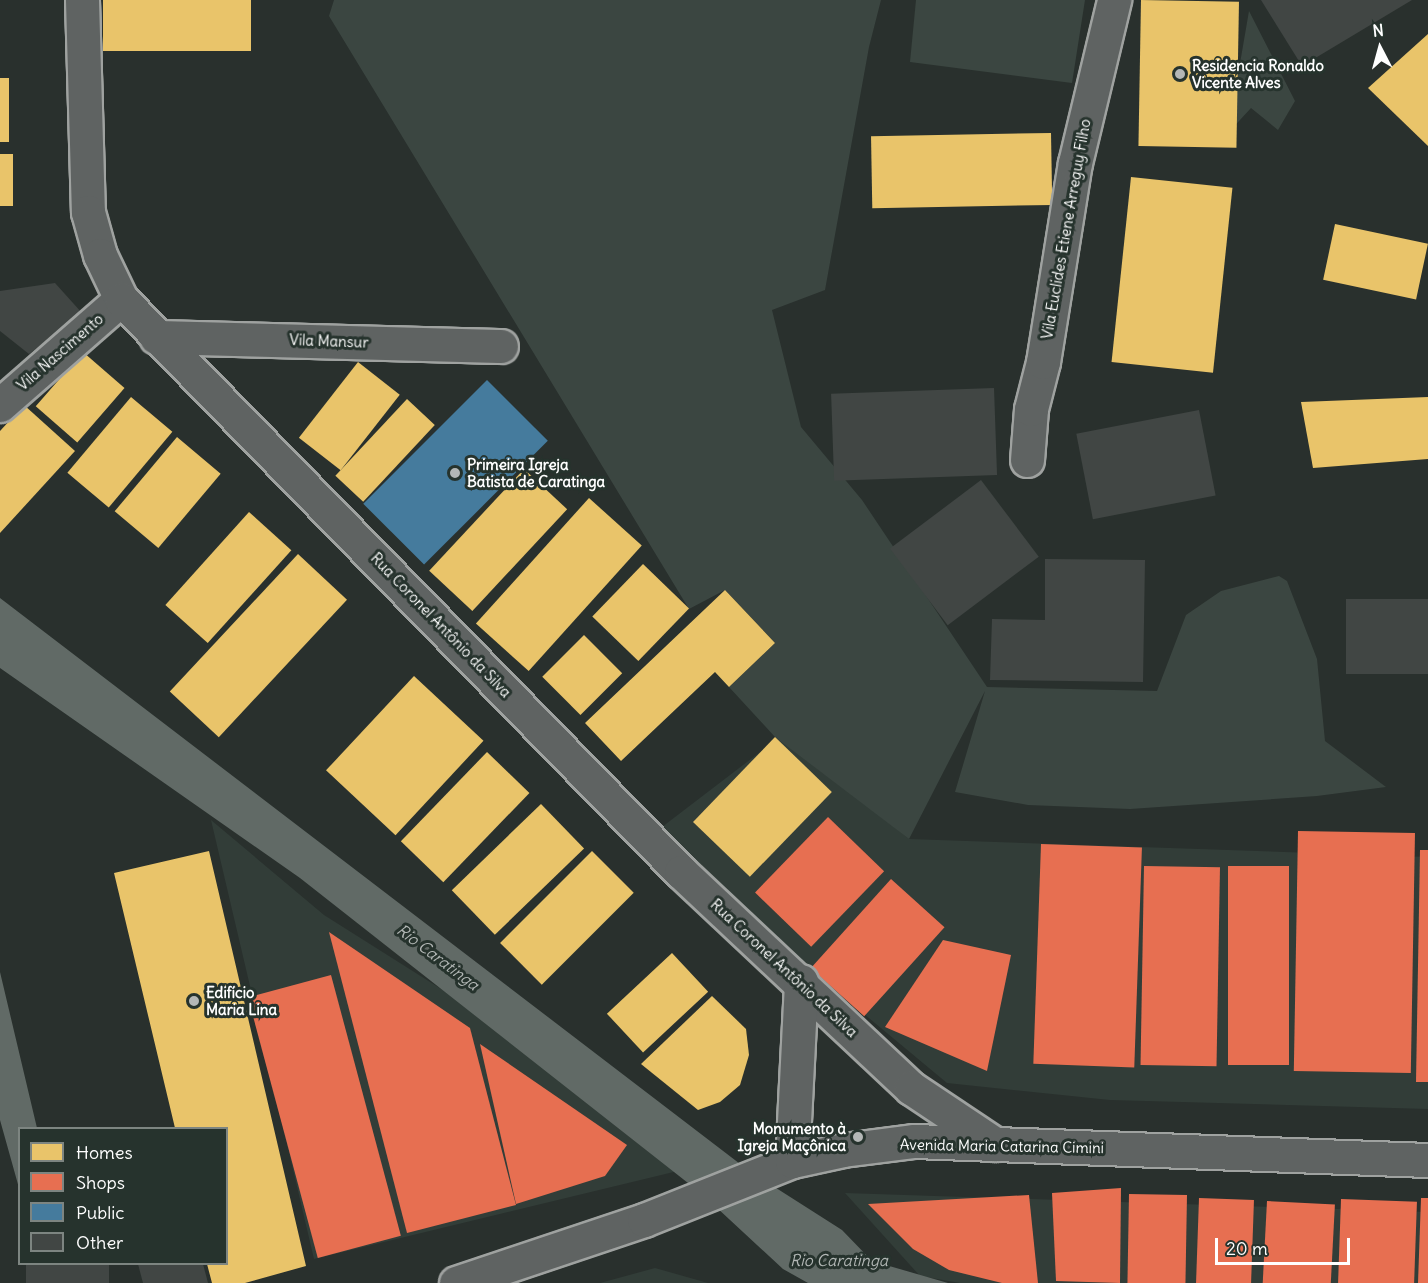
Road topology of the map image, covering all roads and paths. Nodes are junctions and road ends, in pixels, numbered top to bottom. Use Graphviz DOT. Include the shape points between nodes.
graph roads {
  1 [pos="82,0"];
  2 [pos="1114,0"];
  3 [pos="121,299"];
  4 [pos="156,337"];
  5 [pos="501,346"];
  6 [pos="0,405"];
  7 [pos="1027,460"];
  8 [pos="801,981"];
  9 [pos="995,1144"];
  10 [pos="1428,1160"];
  11 [pos="792,1161"];
  12 [pos="456,1283"];
  1 -- 3 [label="main road, Rua Coronel Antônio da Silva" via="88,212 100,255"];
  2 -- 7 [label="main road, Vila Euclides Etiene Arreguy Filho" via="1075,163 1043,362 1031,409"];
  3 -- 4 [label="main road, Rua Coronel Antônio da Silva"];
  3 -- 6 [label="main road, Vila Nascimento"];
  4 -- 5 [label="main road, Vila Mansur"];
  4 -- 8 [label="main road, Rua Coronel Antônio da Silva" via="681,872"];
  8 -- 9 [label="main road, Rua Coronel Antônio da Silva" via="911,1088"];
  8 -- 11 [label="main road"];
  9 -- 10 [label="main road, Avenida Maria Catarina Cimini"];
  9 -- 11 [label="main road, Avenida Maria Catarina Cimini" via="914,1141"];
  11 -- 12 [label="main road, Avenida Maria Catarina Cimini" via="644,1220"];
}
